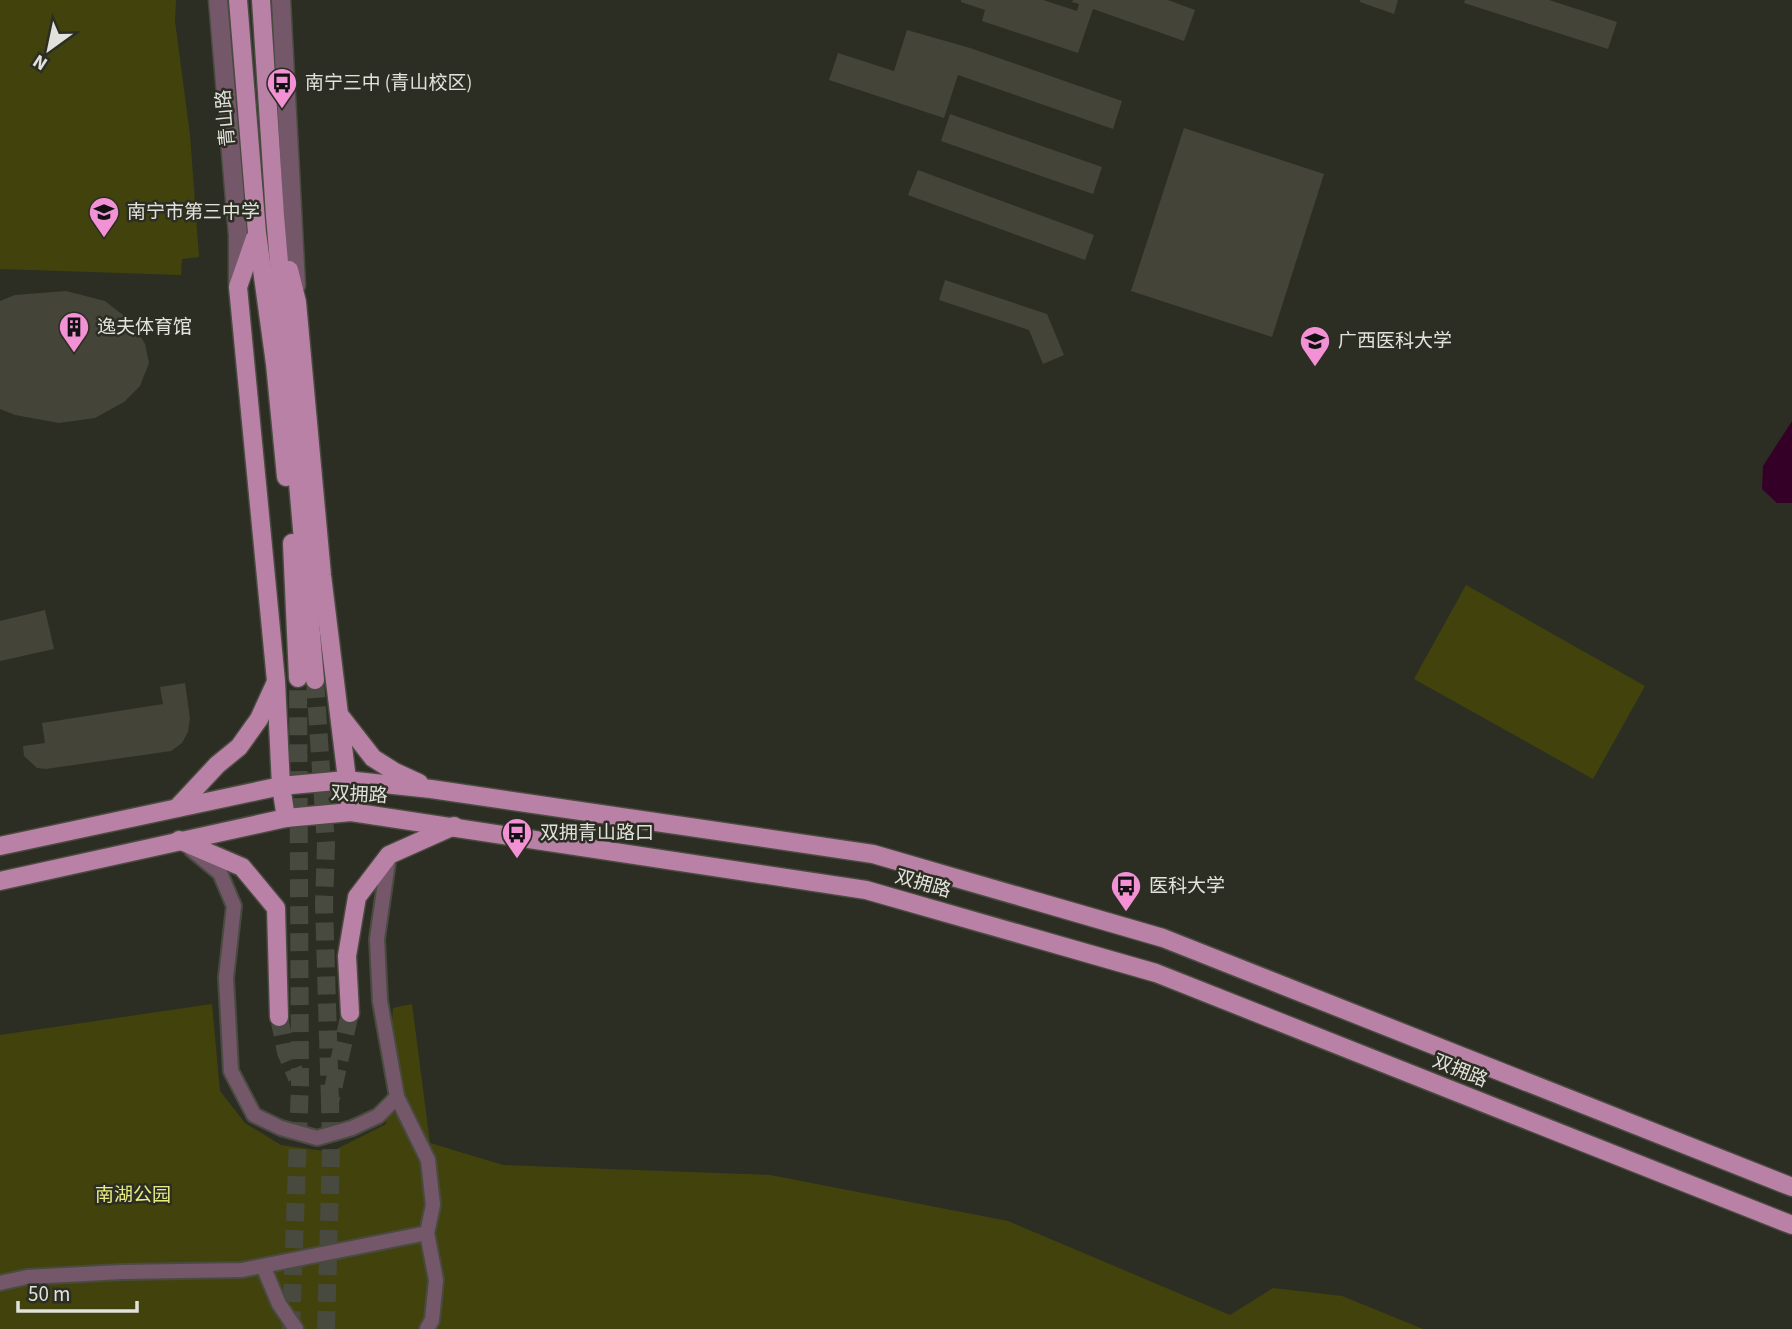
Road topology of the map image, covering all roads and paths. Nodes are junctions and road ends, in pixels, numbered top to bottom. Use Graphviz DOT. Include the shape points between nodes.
graph roads {
  1 [pos="218,0"];
  2 [pos="238,0"];
  3 [pos="261,0"];
  4 [pos="281,0"];
  5 [pos="275,216"];
  6 [pos="257,233"];
  7 [pos="239,287"];
  8 [pos="297,302"];
  9 [pos="276,681"];
  10 [pos="341,717"];
  11 [pos="346,780"];
  12 [pos="281,786"];
  13 [pos="431,789"];
  14 [pos="177,808"];
  15 [pos="351,812"];
  16 [pos="286,818"];
  17 [pos="454,826"];
  18 [pos="179,840"];
  19 [pos="0,846"];
  20 [pos="389,855"];
  21 [pos="0,881"];
  22 [pos="350,1013"];
  23 [pos="279,1017"];
  24 [pos="397,1097"];
  25 [pos="1792,1187"];
  26 [pos="1792,1225"];
  27 [pos="427,1233"];
  28 [pos="263,1266"];
  29 [pos="0,1283"];
  30 [pos="296,1329"];
  31 [pos="427,1329"];
  1 -- 7 [label="street"];
  2 -- 6 [label="main road, 青山路"];
  3 -- 5 [label="main road"];
  4 -- 8 [label="street"];
  5 -- 6 [label="main road, 青山路" via="307,679"];
  5 -- 8 [label="main road"];
  6 -- 7 [label="main road"];
  7 -- 9 [label="main road"];
  8 -- 10 [label="main road" via="322,575"];
  9 -- 12 [label="main road"];
  9 -- 14 [label="main road" via="259,719 239,747"];
  10 -- 11 [label="main road"];
  10 -- 13 [label="main road" via="373,758"];
  11 -- 12 [label="main road, 双拥路"];
  11 -- 13 [label="main road, 双拥路"];
  11 -- 15 [label="main road"];
  12 -- 14 [label="main road, 双拥路"];
  12 -- 16 [label="main road"];
  13 -- 25 [label="main road, 双拥路" via="873,854 1113,923 1163,938"];
  14 -- 19 [label="main road, 双拥路"];
  15 -- 16 [label="main road, 双拥路"];
  15 -- 17 [label="main road, 双拥路"];
  16 -- 18 [label="main road, 双拥路"];
  17 -- 20 [label="main road"];
  17 -- 26 [label="main road, 双拥路" via="866,890 1156,973"];
  18 -- 21 [label="main road, 双拥路"];
  18 -- 23 [label="main road" via="242,867 276,908"];
  18 -- 24 [label="street" via="220,873 234,906 226,978 231,1071 254,1115 317,1138 378,1116"];
  20 -- 22 [label="main road" via="357,897 347,956"];
  20 -- 24 [label="street" via="377,939 380,1001"];
  24 -- 27 [label="street" via="428,1160 433,1205"];
  27 -- 28 [label="street"];
  27 -- 31 [label="street" via="436,1280"];
  28 -- 29 [label="street" via="27,1277"];
  28 -- 30 [label="street"];
}
